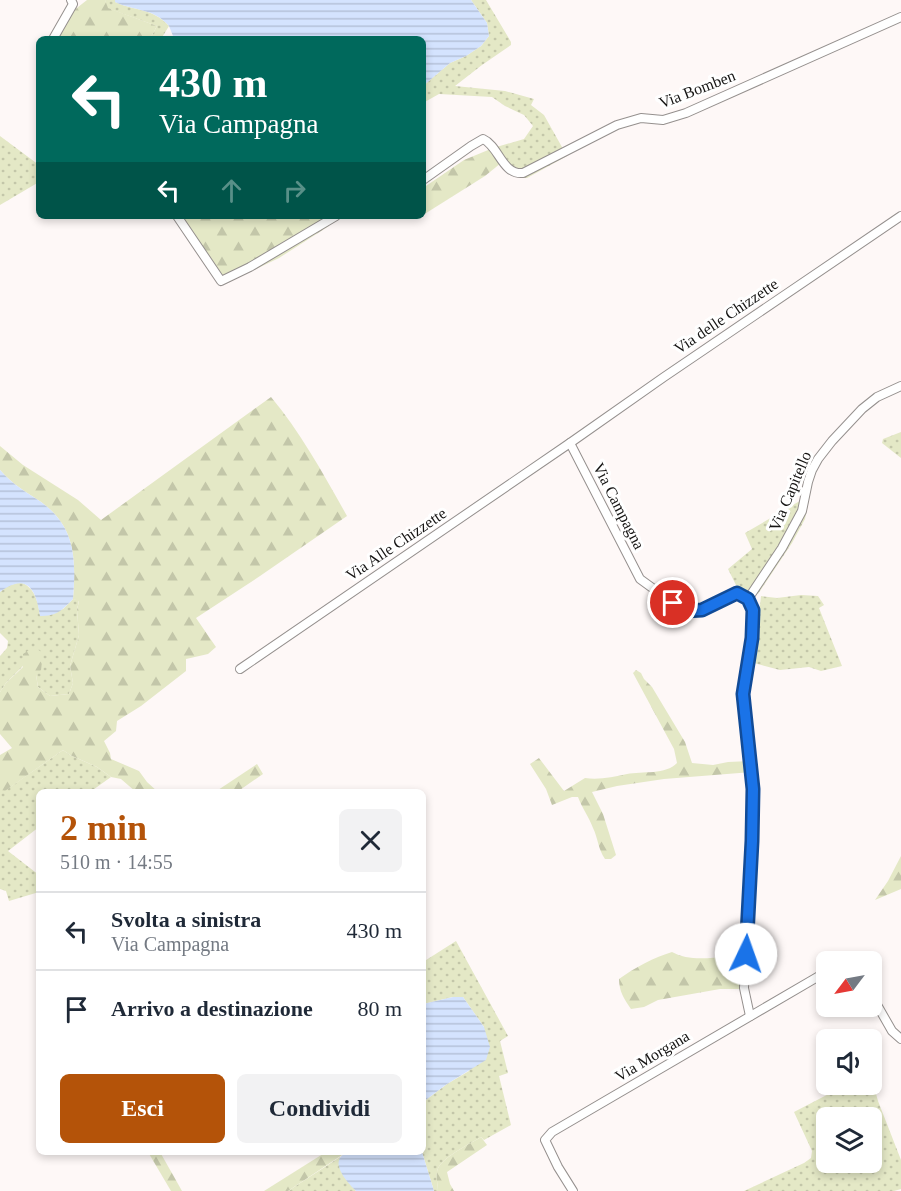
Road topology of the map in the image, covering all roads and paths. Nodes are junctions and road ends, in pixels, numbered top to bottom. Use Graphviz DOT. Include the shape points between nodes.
graph roads {
  1 [pos="71,0"];
  2 [pos="901,16"];
  3 [pos="55,36"];
  4 [pos="426,178"];
  5 [pos="901,216"];
  6 [pos="179,219"];
  7 [pos="331,219"];
  8 [pos="901,386"];
  9 [pos="570,444"];
  10 [pos="748,599"];
  11 [pos="240,669"];
  12 [pos="816,978"];
  13 [pos="882,1014"];
  14 [pos="750,1016"];
  15 [pos="901,1039"];
  16 [pos="573,1191"];
  1 -- 3 [label="street" via="73,4"];
  2 -- 4 [label="street, Via Bomben" via="686,112 663,120 641,118 617,125 523,173 509,168 483,139"];
  5 -- 9 [label="street, Via delle Chizzette"];
  6 -- 7 [label="street" via="221,281"];
  8 -- 10 [label="street, Via Capitello" via="877,397 862,410 818,459 802,511"];
  9 -- 10 [label="street, Via Campagna" via="640,579 684,611 702,610 737,593"];
  9 -- 11 [label="street, Via Alle Chizzette"];
  10 -- 14 [label="street" via="753,610 752,638 743,694 753,789 744,988"];
  12 -- 14 [label="street, Via Morgana"];
  13 -- 15 [label="street"];
  14 -- 16 [label="street, Via Morgana" via="552,1132 545,1140"];
}
